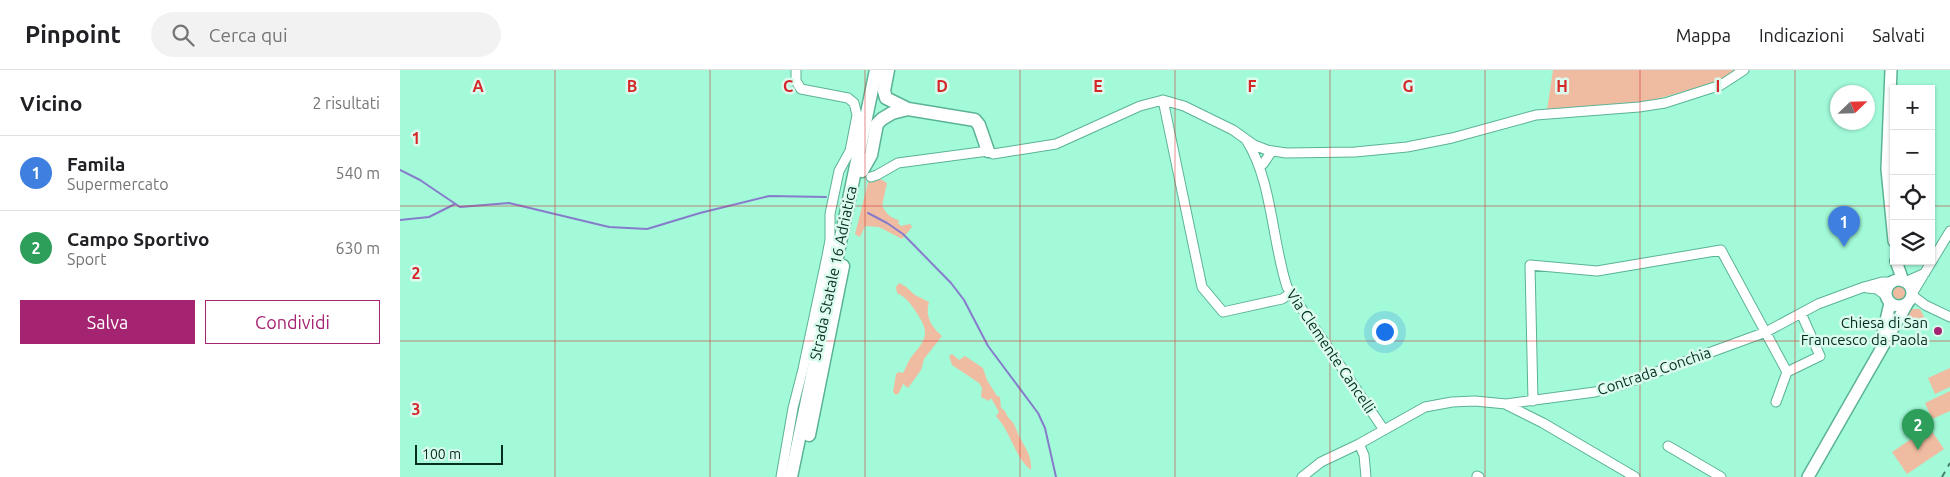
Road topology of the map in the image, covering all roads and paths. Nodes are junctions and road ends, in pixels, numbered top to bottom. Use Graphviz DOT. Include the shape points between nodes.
graph roads {
  1 [pos="796,70"];
  2 [pos="876,70"];
  3 [pos="883,70"];
  4 [pos="888,70"];
  5 [pos="1744,70"];
  6 [pos="1891,70"];
  7 [pos="1163,100"];
  8 [pos="908,109"];
  9 [pos="1246,140"];
  10 [pos="1265,149"];
  11 [pos="992,156"];
  12 [pos="1259,162"];
  13 [pos="866,174"];
  14 [pos="1892,220"];
  15 [pos="1950,231"];
  16 [pos="1896,265"];
  17 [pos="1925,273"];
  18 [pos="1899,282"];
  19 [pos="1864,287"];
  20 [pos="1291,293"];
  21 [pos="1888,299"];
  22 [pos="1910,299"];
  23 [pos="1800,313"];
  24 [pos="1950,317"];
  25 [pos="1766,332"];
  26 [pos="1873,364"];
  27 [pos="1787,372"];
  28 [pos="1533,401"];
  29 [pos="1776,402"];
  30 [pos="1506,404"];
  31 [pos="1384,430"];
  32 [pos="1358,444"];
  33 [pos="1668,446"];
  34 [pos="781,477"];
  35 [pos="791,477"];
  36 [pos="800,477"];
  37 [pos="1302,477"];
  38 [pos="1366,477"];
  39 [pos="1635,477"];
  40 [pos="1721,477"];
  41 [pos="1810,477"];
  1 -- 34 [label="street" via="796,81 801,89 848,98 857,115 830,214 829,248 792,408"];
  2 -- 35 [label="highway, Strada Statale 16 Adriatica"];
  3 -- 13 [label="highway, Strada Statale 16 Adriatica"];
  4 -- 8 [label="highway" via="884,95"];
  5 -- 10 [label="street" via="1721,85 1656,105 1536,116 1452,138 1355,152 1286,153"];
  6 -- 14 [label="main road" via="1887,169"];
  7 -- 9 [label="street" via="1184,106 1233,130"];
  7 -- 11 [label="street" via="1140,106 1056,144"];
  7 -- 20 [label="street" via="1202,287 1223,312 1282,299"];
  8 -- 11 [label="highway" via="975,120"];
  8 -- 13 [label="highway" via="892,113 877,124"];
  9 -- 10 [label="street"];
  9 -- 12 [label="street, Via Clemente Cancelli"];
  10 -- 12 [label="street"];
  11 -- 13 [label="street" via="898,163 877,176"];
  12 -- 20 [label="street, Via Clemente Cancelli" via="1281,270"];
  13 -- 36 [label="highway, Strada Statale 16 Adriatica"];
  15 -- 17 [label="street"];
  16 -- 18 [label="main road"];
  17 -- 18 [label="street, Contrada Conchia"];
  17 -- 22 [label="street"];
  18 -- 19 [label="street, Contrada Conchia"];
  18 -- 21 [label="main road" via="1888,288"];
  18 -- 22 [label="main road" via="1911,287"];
  19 -- 21 [label="street" via="1877,290"];
  19 -- 23 [label="street, Contrada Conchia"];
  20 -- 31 [label="street, Via Clemente Cancelli"];
  21 -- 22 [label="main road" via="1896,306"];
  21 -- 26 [label="main road" via="1883,337"];
  22 -- 24 [label="street"];
  22 -- 26 [label="main road"];
  23 -- 25 [label="street, Contrada Conchia"];
  23 -- 27 [label="street" via="1820,356"];
  25 -- 27 [label="street"];
  25 -- 28 [label="street, Contrada Conchia" via="1620,385"];
  25 -- 28 [label="street" via="1721,250 1597,272 1530,265"];
  26 -- 41 [label="main road"];
  27 -- 29 [label="street"];
  28 -- 30 [label="street, Contrada Conchia"];
  30 -- 31 [label="street, Contrada Conchia" via="1475,401 1434,405"];
  30 -- 39 [label="street"];
  31 -- 32 [label="street, Contrada Conchia"];
  32 -- 37 [label="street, Contrada Conchia" via="1321,462"];
  32 -- 38 [label="street" via="1364,455"];
  33 -- 40 [label="street"];
}
